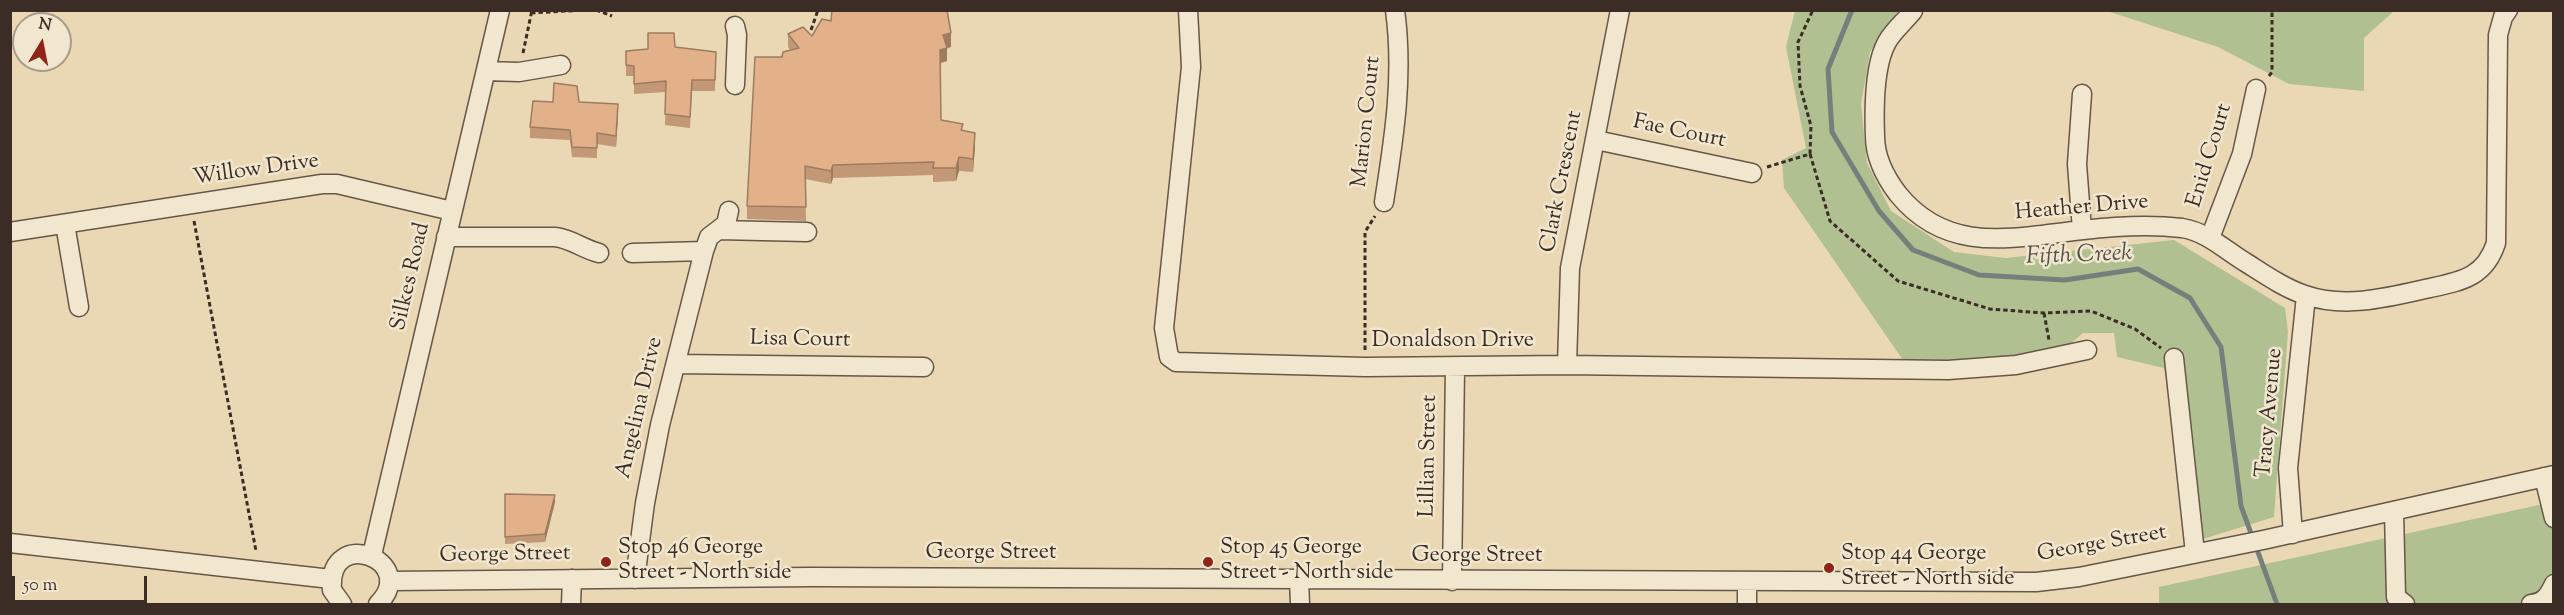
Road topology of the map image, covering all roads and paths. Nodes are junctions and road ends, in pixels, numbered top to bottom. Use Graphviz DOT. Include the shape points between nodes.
graph roads {
  1 [pos="500,10"];
  2 [pos="586,10"];
  3 [pos="596,10"];
  4 [pos="818,10"];
  5 [pos="1188,10"];
  6 [pos="1395,10"];
  7 [pos="1620,10"];
  8 [pos="1812,10"];
  9 [pos="2272,10"];
  10 [pos="2508,10"];
  11 [pos="1913,11"];
  12 [pos="532,12"];
  13 [pos="612,16"];
  14 [pos="735,26"];
  15 [pos="811,30"];
  16 [pos="561,65"];
  17 [pos="486,71"];
  18 [pos="519,72"];
  19 [pos="735,85"];
  20 [pos="2256,89"];
  21 [pos="2082,94"];
  22 [pos="1596,140"];
  23 [pos="1810,154"];
  24 [pos="1750,173"];
  25 [pos="1384,202"];
  26 [pos="191,204"];
  27 [pos="452,211"];
  28 [pos="729,211"];
  29 [pos="65,224"];
  30 [pos="718,230"];
  31 [pos="2082,230"];
  32 [pos="807,231"];
  33 [pos="10,232"];
  34 [pos="446,237"];
  35 [pos="2210,238"];
  36 [pos="704,251"];
  37 [pos="599,253"];
  38 [pos="632,253"];
  39 [pos="2306,296"];
  40 [pos="79,307"];
  41 [pos="2044,313"];
  42 [pos="2087,350"];
  43 [pos="2053,357"];
  44 [pos="2174,358"];
  45 [pos="676,364"];
  46 [pos="1567,365"];
  47 [pos="924,367"];
  48 [pos="1365,367"];
  49 [pos="1455,368"];
  50 [pos="2549,476"];
  51 [pos="2394,511"];
  52 [pos="2553,518"];
  53 [pos="2293,534"];
  54 [pos="10,543"];
  55 [pos="256,551"];
  56 [pos="2195,553"];
  57 [pos="372,555"];
  58 [pos="331,579"];
  59 [pos="572,579"];
  60 [pos="635,579"];
  61 [pos="1299,580"];
  62 [pos="389,581"];
  63 [pos="1452,581"];
  64 [pos="1747,582"];
  65 [pos="2553,584"];
  66 [pos="342,604"];
  67 [pos="378,604"];
  68 [pos="572,604"];
  69 [pos="1300,604"];
  70 [pos="1747,604"];
  71 [pos="2405,604"];
  72 [pos="2531,604"];
  1 -- 17 [label="street, Silkes Road"];
  2 -- 12 [label="path"];
  3 -- 13 [label="path"];
  4 -- 15 [label="path"];
  5 -- 48 [label="street, Donaldson Drive" via="1191,67 1164,328 1169,357 1197,365"];
  6 -- 25 [label="street, Marion Court" via="1401,63"];
  7 -- 22 [label="street, Clark Crescent"];
  8 -- 23 [label="path" via="1798,42 1800,86 1811,126"];
  9 -- 20 [label="path" via="2272,72"];
  10 -- 39 [label="street, Heather Drive" via="2498,35 2496,243 2487,263 2482,270 2456,282 2370,301"];
  11 -- 31 [label="street, Heather Drive" via="1887,42 1877,85 1875,144 1891,184 1925,219 1973,238 2024,238"];
  12 -- 18 [label="path"];
  14 -- 19 [label="street"];
  16 -- 18 [label="street"];
  17 -- 18 [label="street"];
  17 -- 27 [label="street, Silkes Road"];
  20 -- 35 [label="street, Enid Court" via="2240,161"];
  21 -- 31 [label="street" via="2077,164"];
  22 -- 24 [label="street, Fae Court"];
  22 -- 46 [label="street, Clark Crescent" via="1570,268"];
  23 -- 24 [label="path"];
  23 -- 41 [label="path" via="1830,221 1898,281 1990,309"];
  25 -- 48 [label="path" via="1365,232"];
  26 -- 27 [label="street, Willow Drive" via="337,184"];
  26 -- 29 [label="street, Willow Drive"];
  26 -- 55 [label="path"];
  27 -- 34 [label="street, Silkes Road"];
  28 -- 30 [label="street, Angelina Drive" via="726,224"];
  29 -- 33 [label="street, Willow Drive"];
  29 -- 40 [label="street"];
  30 -- 32 [label="street"];
  30 -- 36 [label="street, Angelina Drive" via="706,242"];
  31 -- 35 [label="street, Heather Drive" via="2145,225 2185,228"];
  34 -- 37 [label="street" via="555,237 571,239"];
  34 -- 57 [label="street, Silkes Road"];
  35 -- 39 [label="street, Heather Drive"];
  36 -- 38 [label="street"];
  36 -- 45 [label="street, Angelina Drive"];
  39 -- 53 [label="street, Tracy Avenue" via="2288,468"];
  41 -- 43 [label="path"];
  41 -- 44 [label="path" via="2091,311 2135,329"];
  42 -- 43 [label="street, Donaldson Drive"];
  43 -- 46 [label="street, Donaldson Drive" via="2016,365 1948,370"];
  44 -- 56 [label="street" via="2189,412"];
  45 -- 47 [label="street, Lisa Court"];
  45 -- 60 [label="street, Angelina Drive" via="649,476"];
  46 -- 49 [label="street, Donaldson Drive"];
  48 -- 49 [label="street, Donaldson Drive"];
  49 -- 63 [label="street, Lillian Street"];
  50 -- 51 [label="street, George Street"];
  50 -- 52 [label="street"];
  51 -- 53 [label="street, George Street"];
  51 -- 71 [label="street" via="2396,597"];
  53 -- 56 [label="street, George Street"];
  54 -- 58 [label="street"];
  56 -- 64 [label="street, George Street" via="2036,582"];
  57 -- 58 [label="street" via="359,553 341,560"];
  57 -- 62 [label="street" via="382,563"];
  58 -- 66 [label="street" via="332,590"];
  59 -- 60 [label="street, George Street"];
  59 -- 62 [label="street, George Street"];
  59 -- 68 [label="street"];
  60 -- 61 [label="street, George Street"];
  61 -- 63 [label="street, George Street"];
  61 -- 69 [label="street"];
  62 -- 67 [label="street"];
  63 -- 64 [label="street, George Street"];
  64 -- 70 [label="street"];
  65 -- 72 [label="street" via="2550,594 2539,604"];
}
